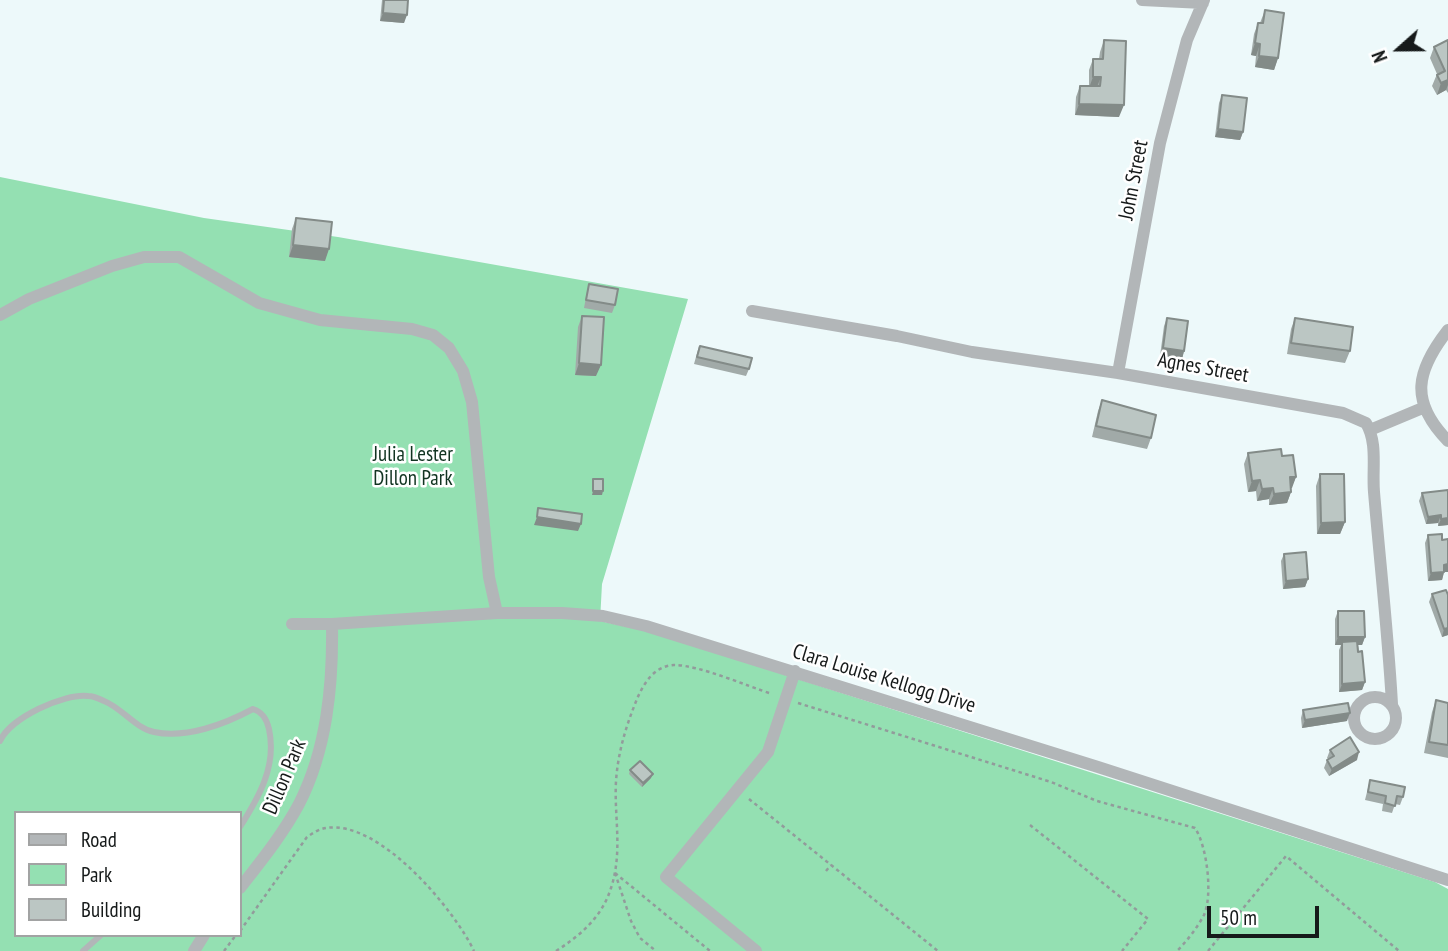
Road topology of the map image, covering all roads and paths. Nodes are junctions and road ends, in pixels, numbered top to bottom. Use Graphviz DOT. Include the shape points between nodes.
graph roads {
  1 [pos="1142,0"];
  2 [pos="1203,2"];
  3 [pos="752,311"];
  4 [pos="0,314"];
  5 [pos="1448,330"];
  6 [pos="1118,373"];
  7 [pos="1426,407"];
  8 [pos="1370,430"];
  9 [pos="1448,441"];
  10 [pos="497,613"];
  11 [pos="292,624"];
  12 [pos="332,624"];
  13 [pos="795,671"];
  14 [pos="786,699"];
  15 [pos="1392,704"];
  16 [pos="0,741"];
  17 [pos="749,799"];
  18 [pos="242,824"];
  19 [pos="1030,825"];
  20 [pos="831,865"];
  21 [pos="826,872"];
  22 [pos="615,873"];
  23 [pos="1448,880"];
  24 [pos="242,885"];
  25 [pos="889,912"];
  26 [pos="884,918"];
  27 [pos="242,928"];
  28 [pos="99,937"];
  29 [pos="83,951"];
  30 [pos="474,951"];
  31 [pos="556,951"];
  32 [pos="656,951"];
  33 [pos="710,951"];
  34 [pos="755,951"];
  35 [pos="938,951"];
  36 [pos="1122,951"];
  37 [pos="1177,951"];
  38 [pos="1208,951"];
  39 [pos="1399,951"];
  1 -- 2 [label="street"];
  2 -- 6 [label="street, John Street" via="1187,40 1160,143"];
  3 -- 6 [label="street, Agnes Street" via="972,352"];
  4 -- 10 [label="street" via="112,266 144,257 179,257 259,303 320,320 433,335 449,348 463,371 472,402 489,577"];
  5 -- 7 [label="street" via="1424,366"];
  6 -- 8 [label="street, Agnes Street" via="1343,413 1366,423"];
  7 -- 8 [label="street"];
  7 -- 9 [label="street"];
  8 -- 15 [label="street"];
  10 -- 12 [label="street, Clara Louise Kellogg Drive"];
  10 -- 13 [label="street, Clara Louise Kellogg Drive" via="603,616"];
  11 -- 12 [label="street, Clara Louise Kellogg Drive"];
  12 -- 24 [label="street, Dillon Park" via="327,716 317,758 299,803"];
  13 -- 14 [label="street"];
  13 -- 23 [label="street, Clara Louise Kellogg Drive"];
  14 -- 22 [label="path" via="673,665 644,682 620,744"];
  14 -- 34 [label="street" via="768,752 666,877"];
  14 -- 37 [label="path" via="1051,782 1097,802 1195,828 1206,850 1208,902"];
  16 -- 18 [label="lane" via="13,725 40,709 88,696 106,701 157,733 202,729 253,709 260,711 268,722 272,743 270,765"];
  17 -- 20 [label="path"];
  19 -- 36 [label="path" via="1147,919"];
  20 -- 21 [label="path"];
  20 -- 25 [label="path"];
  22 -- 31 [label="path" via="596,919"];
  22 -- 32 [label="path" via="631,921 640,938"];
  22 -- 33 [label="path"];
  25 -- 26 [label="path"];
  25 -- 35 [label="path"];
  27 -- 30 [label="path" via="307,837 341,827 410,866 460,926"];
  28 -- 29 [label="lane"];
  38 -- 39 [label="path" via="1286,856"];
}
